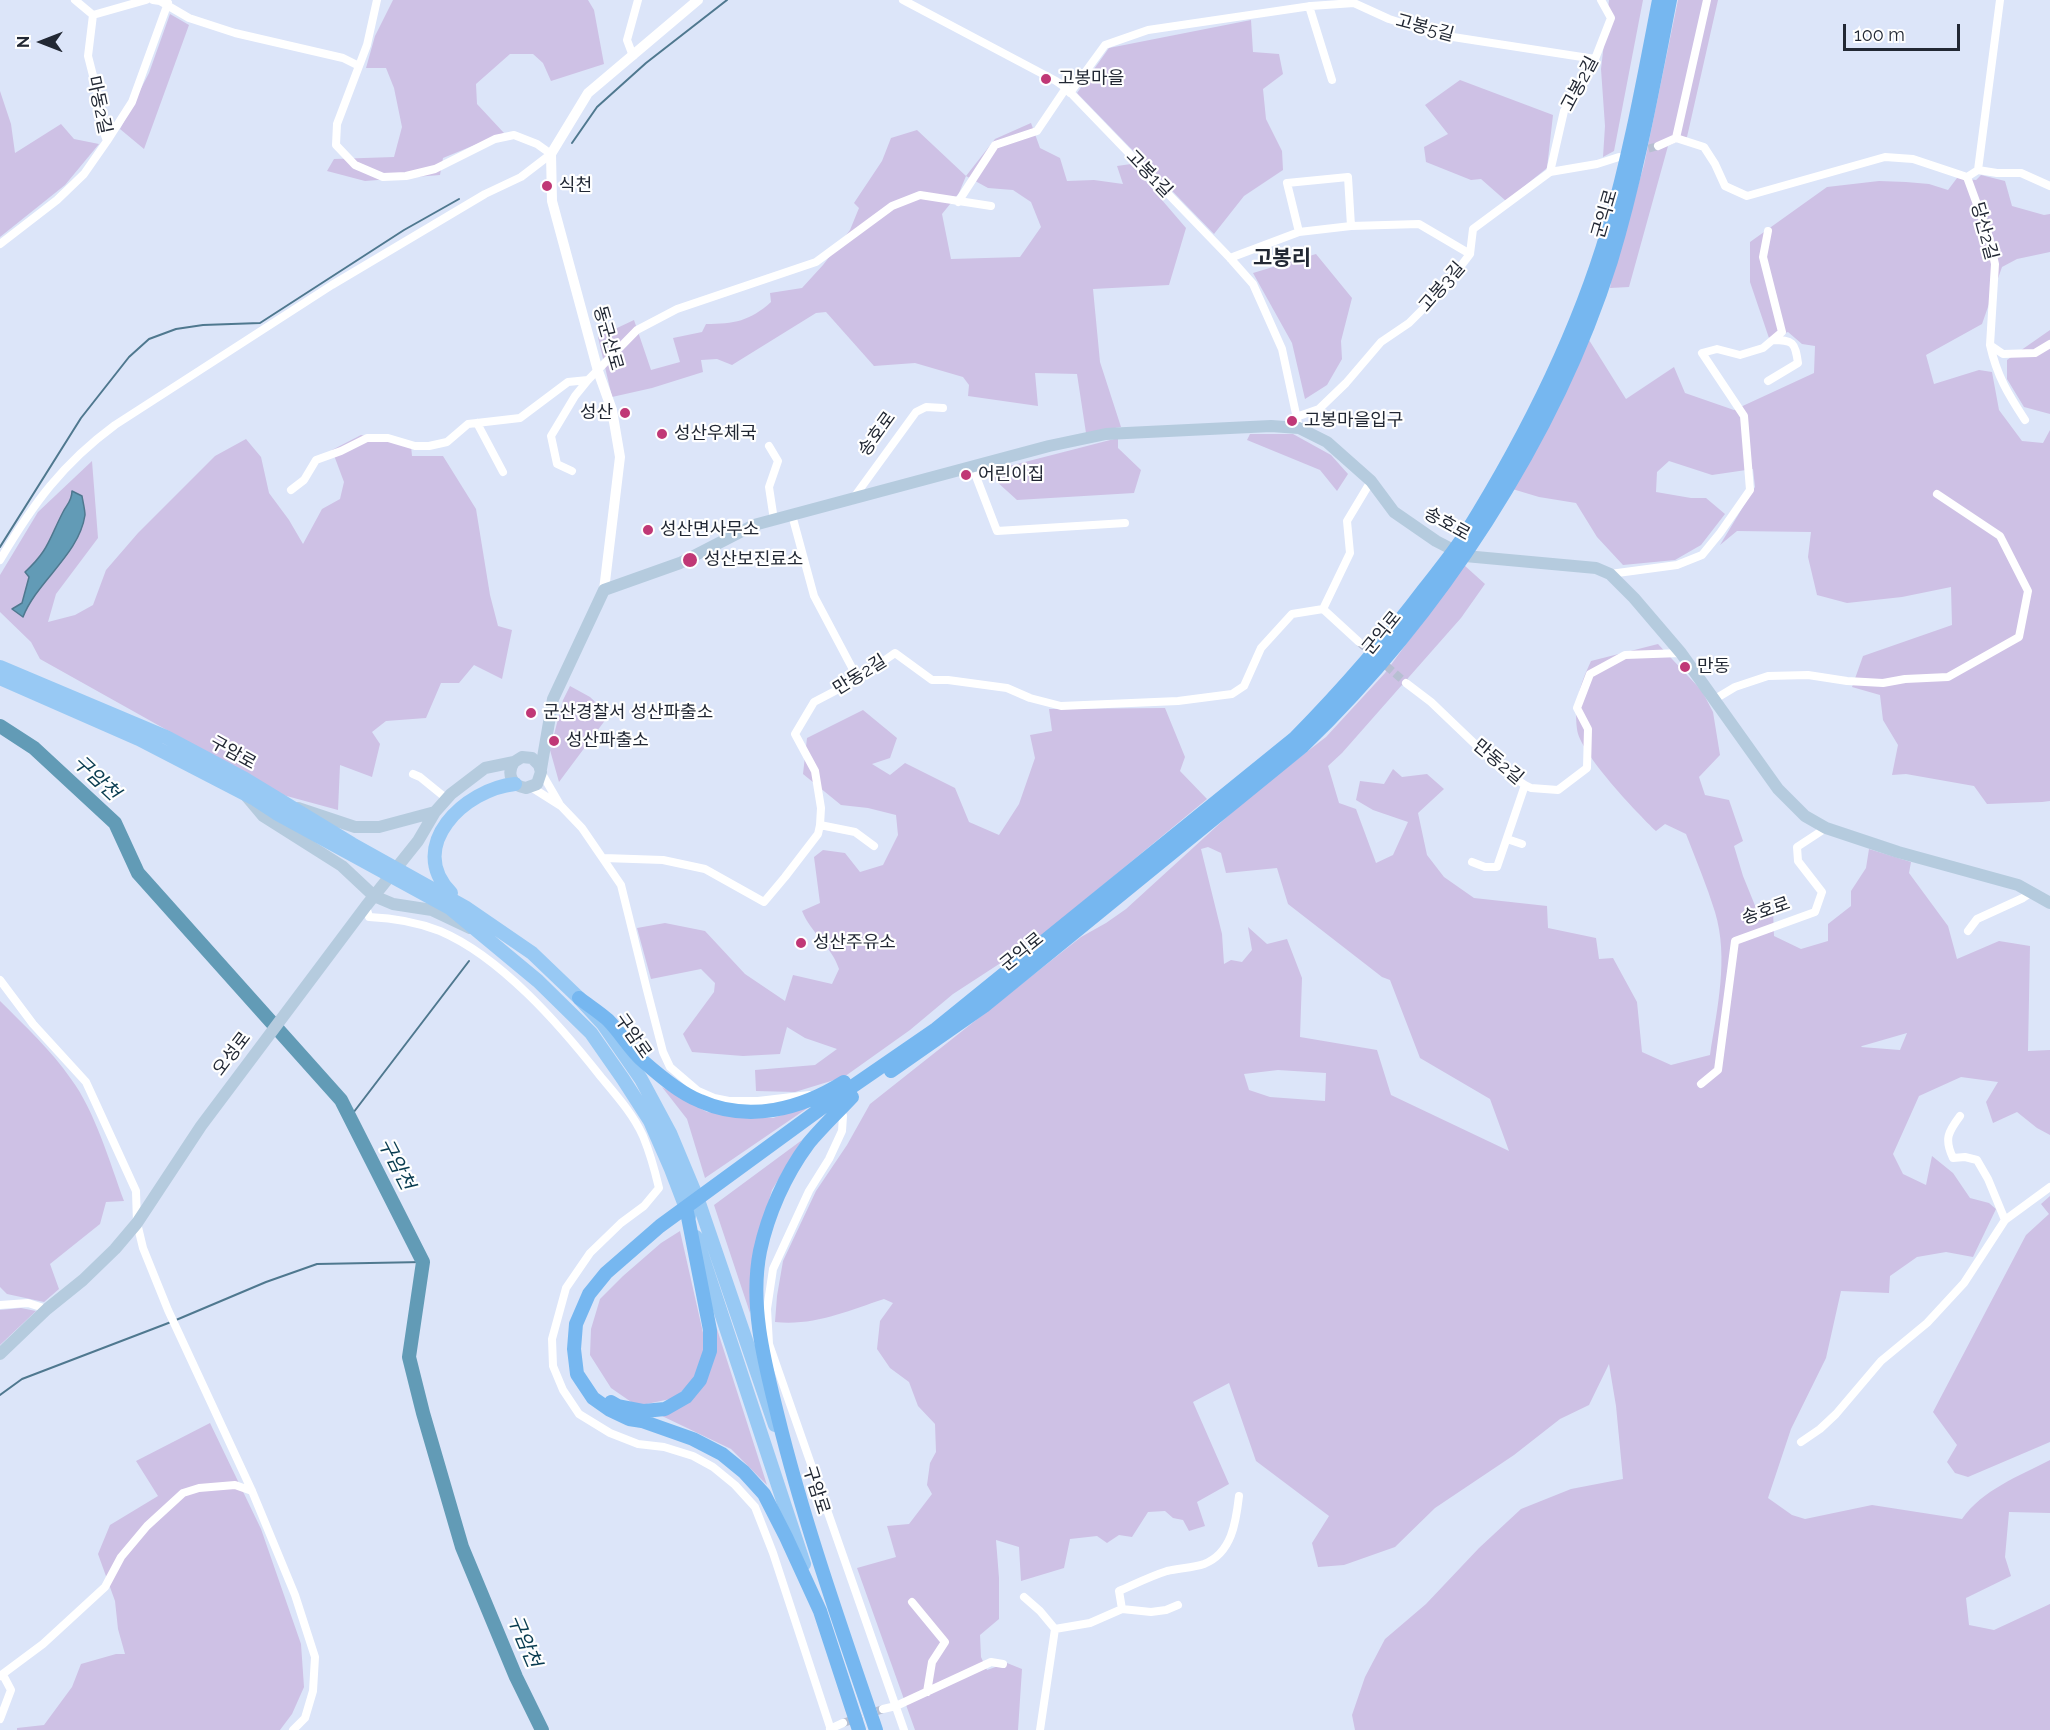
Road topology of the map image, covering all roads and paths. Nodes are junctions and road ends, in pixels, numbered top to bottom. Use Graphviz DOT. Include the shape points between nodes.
graph roads {
  1 [pos="75,0"];
  2 [pos="146,0"];
  3 [pos="153,0"];
  4 [pos="377,0"];
  5 [pos="638,0"];
  6 [pos="698,0"];
  7 [pos="903,0"];
  8 [pos="1601,0"];
  9 [pos="1659,0"];
  10 [pos="1670,0"];
  11 [pos="1707,0"];
  12 [pos="2000,0"];
  13 [pos="1352,2"];
  14 [pos="168,3"];
  15 [pos="1309,6"];
  16 [pos="93,15"];
  17 [pos="633,56"];
  18 [pos="1595,59"];
  19 [pos="359,66"];
  20 [pos="1332,80"];
  21 [pos="1068,91"];
  22 [pos="1676,138"];
  23 [pos="107,141"];
  24 [pos="1658,146"];
  25 [pos="551,154"];
  26 [pos="1619,157"];
  27 [pos="1978,170"];
  28 [pos="1550,172"];
  29 [pos="1967,177"];
  30 [pos="2050,186"];
  31 [pos="958,202"];
  32 [pos="991,206"];
  33 [pos="1351,226"];
  34 [pos="1768,231"];
  35 [pos="1299,232"];
  36 [pos="0,244"];
  37 [pos="1470,254"];
  38 [pos="1230,258"];
  39 [pos="1773,340"];
  40 [pos="2050,344"];
  41 [pos="1990,345"];
  42 [pos="598,371"];
  43 [pos="588,380"];
  44 [pos="1768,381"];
  45 [pos="943,408"];
  46 [pos="2025,420"];
  47 [pos="477,423"];
  48 [pos="1298,423"];
  49 [pos="769,446"];
  50 [pos="972,466"];
  51 [pos="572,471"];
  52 [pos="503,472"];
  53 [pos="1371,481"];
  54 [pos="291,490"];
  55 [pos="1937,494"];
  56 [pos="851,500"];
  57 [pos="792,515"];
  58 [pos="774,520"];
  59 [pos="1125,523"];
  60 [pos="1470,536"];
  61 [pos="0,560"];
  62 [pos="1450,565"];
  63 [pos="1610,574"];
  64 [pos="604,590"];
  65 [pos="1323,609"];
  66 [pos="1359,642"];
  67 [pos="1681,653"];
  68 [pos="0,667"];
  69 [pos="0,678"];
  70 [pos="858,679"];
  71 [pos="1406,683"];
  72 [pos="1715,699"];
  73 [pos="547,737"];
  74 [pos="527,757"];
  75 [pos="514,762"];
  76 [pos="485,768"];
  77 [pos="541,770"];
  78 [pos="413,774"];
  79 [pos="515,784"];
  80 [pos="1525,785"];
  81 [pos="501,786"];
  82 [pos="531,787"];
  83 [pos="245,794"];
  84 [pos="482,794"];
  85 [pos="447,799"];
  86 [pos="290,806"];
  87 [pos="561,806"];
  88 [pos="435,812"];
  89 [pos="820,825"];
  90 [pos="1826,828"];
  91 [pos="1507,839"];
  92 [pos="418,841"];
  93 [pos="1522,844"];
  94 [pos="874,846"];
  95 [pos="350,849"];
  96 [pos="604,858"];
  97 [pos="1472,862"];
  98 [pos="426,890"];
  99 [pos="2032,892"];
  100 [pos="370,901"];
  101 [pos="2050,903"];
  102 [pos="465,907"];
  103 [pos="1968,931"];
  104 [pos="485,935"];
  105 [pos="0,980"];
  106 [pos="579,998"];
  107 [pos="955,1012"];
  108 [pos="1701,1084"];
  109 [pos="826,1088"];
  110 [pos="852,1097"];
  111 [pos="843,1116"];
  112 [pos="1960,1116"];
  113 [pos="2050,1187"];
  114 [pos="708,1196"];
  115 [pos="687,1212"];
  116 [pos="2005,1220"];
  117 [pos="136,1223"];
  118 [pos="662,1230"];
  119 [pos="0,1305"];
  120 [pos="47,1309"];
  121 [pos="0,1354"];
  122 [pos="1801,1442"];
  123 [pos="794,1481"];
  124 [pos="252,1491"];
  125 [pos="1239,1496"];
  126 [pos="1024,1597"];
  127 [pos="912,1602"];
  128 [pos="1178,1605"];
  129 [pos="1122,1609"];
  130 [pos="820,1611"];
  131 [pos="1055,1629"];
  132 [pos="1003,1664"];
  133 [pos="1,1676"];
  134 [pos="927,1692"];
  135 [pos="896,1706"];
  136 [pos="883,1709"];
  137 [pos="0,1719"];
  138 [pos="843,1724"];
  139 [pos="831,1729"];
  140 [pos="293,1730"];
  141 [pos="859,1730"];
  142 [pos="876,1730"];
  143 [pos="904,1730"];
  144 [pos="1040,1730"];
  1 -- 16 [label="street"];
  2 -- 16 [label="street"];
  3 -- 14 [label="street"];
  4 -- 19 [label="street"];
  5 -- 17 [label="street" via="627,40"];
  6 -- 17 [label="street"];
  7 -- 21 [label="street, 고봉1길"];
  8 -- 18 [label="street, 고봉2길" via="1611,18"];
  9 -- 60 [label="highway, 군익로" via="1631,142 1608,231 1584,300 1560,363"];
  10 -- 60 [label="highway, 군익로" via="1630,193 1590,320 1507,488"];
  11 -- 22 [label="street"];
  12 -- 27 [label="street"];
  13 -- 15 [label="street, 고봉5길"];
  13 -- 18 [label="street, 고봉5길" via="1440,35"];
  14 -- 19 [label="street" via="189,18 343,58"];
  14 -- 23 [label="street" via="132,102"];
  15 -- 20 [label="street"];
  15 -- 21 [label="street, 고봉5길" via="1148,30 1105,45"];
  16 -- 23 [label="street, 마동2길" via="88,56"];
  17 -- 25 [label="street" via="588,93"];
  18 -- 28 [label="street, 고봉2길" via="1564,111"];
  19 -- 25 [label="street" via="337,124 336,145 355,165 383,177 406,176 435,169 495,139 514,135"];
  21 -- 31 [label="street, 고봉5길" via="1037,131 995,145"];
  21 -- 38 [label="street, 고봉1길"];
  22 -- 24 [label="street"];
  22 -- 29 [label="street" via="1704,147 1725,186 1747,196 1885,157 1913,159"];
  23 -- 36 [label="street, 마동2길" via="84,174 57,200"];
  25 -- 42 [label="street, 동군산로" via="552,201"];
  25 -- 61 [label="street" via="521,177 485,194 332,285 115,425 63,469 23,521"];
  26 -- 28 [label="street, 고봉3길"];
  27 -- 29 [label="street, 당산2길"];
  27 -- 30 [label="street" via="2021,173"];
  28 -- 37 [label="street, 고봉3길" via="1473,229"];
  29 -- 41 [label="street, 당산2길" via="1995,264"];
  31 -- 32 [label="street"];
  31 -- 42 [label="street" via="920,195 892,206 816,262 707,297 637,330"];
  33 -- 35 [label="street"];
  33 -- 35 [label="street" via="1348,177 1287,183"];
  33 -- 37 [label="street" via="1419,224"];
  34 -- 39 [label="street" via="1763,257 1782,332"];
  35 -- 38 [label="street"];
  37 -- 48 [label="street, 고봉3길" via="1444,288 1409,323 1381,342 1346,383"];
  38 -- 48 [label="street, 고봉1길" via="1253,284 1282,349"];
  39 -- 44 [label="street" via="1788,340 1794,345 1798,363"];
  39 -- 63 [label="street" via="1740,356 1717,349 1702,352 1744,416 1750,490 1702,555 1677,565"];
  40 -- 41 [label="street" via="2035,353 2003,354"];
  41 -- 46 [label="street, 당산2길" via="2002,385"];
  42 -- 43 [label="street"];
  42 -- 64 [label="street, 동군산로" via="612,410 620,457"];
  43 -- 47 [label="street" via="568,382 520,418"];
  43 -- 51 [label="street" via="551,436 557,464"];
  45 -- 56 [label="street, 송호로" via="927,407 916,412"];
  47 -- 52 [label="street"];
  47 -- 54 [label="street" via="468,424 447,442 429,446 367,438 316,460 304,480"];
  48 -- 50 [label="main road, 송호로" via="1106,434"];
  48 -- 53 [label="main road, 송호로" via="1327,442"];
  49 -- 58 [label="street" via="778,461 769,487"];
  50 -- 56 [label="main road, 송호로"];
  50 -- 59 [label="street" via="997,531"];
  53 -- 63 [label="main road, 송호로" via="1394,512 1465,556 1596,568"];
  53 -- 65 [label="street" via="1347,521 1350,553"];
  55 -- 72 [label="street" via="2000,536 2028,591 2019,637 1948,677 1883,683 1808,675 1768,676 1735,687"];
  56 -- 57 [label="main road, 송호로"];
  57 -- 58 [label="main road, 송호로"];
  57 -- 70 [label="street" via="814,596"];
  58 -- 64 [label="main road, 송호로" via="754,525 680,563"];
  60 -- 62 [label="highway, 군익로"];
  62 -- 107 [label="highway, 군익로" via="1294,738"];
  62 -- 110 [label="highway, 군익로" via="1405,635 1303,746 984,1005"];
  63 -- 67 [label="main road"];
  64 -- 73 [label="main road, 동군산로" via="553,699"];
  65 -- 66 [label="street"];
  65 -- 70 [label="street, 만동2길" via="1292,614 1261,648 1244,686 1232,694 1178,701 1061,706 1007,688 932,680 895,653"];
  67 -- 72 [label="main road"];
  67 -- 80 [label="street, 만동2길" via="1625,655 1590,674 1577,708 1588,729 1587,768 1558,790"];
  68 -- 86 [label="main road, 구암로" via="166,737"];
  69 -- 83 [label="main road, 구암로" via="139,740"];
  70 -- 89 [label="street, 만동2길" via="814,702 795,734 814,771"];
  71 -- 80 [label="street, 만동2길" via="1501,769"];
  72 -- 90 [label="main road" via="1778,789 1805,816"];
  73 -- 74 [label="main road"];
  73 -- 77 [label="main road, 동군산로"];
  74 -- 75 [label="main road"];
  74 -- 77 [label="main road" via="536,761"];
  75 -- 76 [label="main road"];
  75 -- 79 [label="main road" via="510,771"];
  76 -- 81 [label="main road"];
  76 -- 85 [label="main road, 오성로"];
  77 -- 82 [label="main road" via="540,778"];
  77 -- 87 [label="street"];
  78 -- 85 [label="street"];
  79 -- 81 [label="main road"];
  79 -- 82 [label="main road"];
  80 -- 91 [label="street"];
  81 -- 84 [label="main road"];
  82 -- 87 [label="street"];
  83 -- 95 [label="main road, 구암로"];
  83 -- 100 [label="main road" via="263,816 342,866"];
  84 -- 92 [label="main road" via="445,811"];
  84 -- 102 [label="main road" via="449,819 436,850 435,872"];
  85 -- 88 [label="main road, 오성로"];
  86 -- 88 [label="main road" via="355,827 379,827"];
  86 -- 95 [label="main road, 구암로"];
  87 -- 96 [label="street"];
  88 -- 92 [label="main road, 오성로"];
  89 -- 94 [label="street" via="855,832"];
  89 -- 96 [label="street" via="818,834 764,902 705,869 663,860"];
  90 -- 99 [label="main road"];
  90 -- 108 [label="street, 송호로" via="1797,847 1798,861 1822,892 1815,912 1735,941 1718,1070"];
  91 -- 93 [label="street"];
  91 -- 97 [label="street" via="1497,867"];
  92 -- 100 [label="main road, 오성로"];
  95 -- 98 [label="main road, 구암로"];
  96 -- 109 [label="street" via="621,885 670,1067 698,1091 729,1101 814,1094"];
  98 -- 102 [label="main road, 구암로"];
  98 -- 104 [label="main road, 구암로"];
  99 -- 101 [label="main road"];
  99 -- 103 [label="street" via="1977,919"];
  100 -- 104 [label="main road" via="432,910"];
  100 -- 117 [label="main road, 오성로" via="201,1126"];
  100 -- 139 [label="street" via="369,917 392,918 439,931 475,950 523,990 582,1053 626,1108 642,1136 659,1188 590,1253 566,1288 552,1339 553,1366 579,1414 638,1444 703,1461 735,1485 755,1507"];
  102 -- 106 [label="main road, 구암로" via="532,953"];
  104 -- 115 [label="main road, 구암로" via="591,1033 650,1121"];
  105 -- 117 [label="street" via="33,1024 86,1082 136,1191"];
  106 -- 107 [label="highway" via="608,1020 642,1061 685,1093 723,1109 758,1113 799,1104 833,1089"];
  106 -- 123 [label="main road, 구암로" via="603,1024 641,1079 670,1133 698,1200"];
  107 -- 114 [label="highway"];
  110 -- 114 [label="highway"];
  110 -- 123 [label="highway" via="808,1145 786,1181 770,1215 760,1253 756,1287 760,1336"];
  111 -- 135 [label="street" via="842,1131 773,1269 767,1309 769,1344"];
  112 -- 116 [label="street" via="1950,1129 1948,1147 1953,1158 1977,1160"];
  113 -- 116 [label="street"];
  114 -- 118 [label="highway"];
  115 -- 118 [label="highway" via="705,1297 710,1351 700,1380 686,1397 665,1409 644,1412 618,1406 602,1396 588,1379 583,1341 587,1318 599,1293"];
  115 -- 130 [label="main road, 구암로"];
  116 -- 122 [label="street" via="1964,1283 1927,1323 1881,1362 1836,1414"];
  117 -- 120 [label="main road, 오성로" via="83,1280"];
  117 -- 124 [label="street" via="168,1310"];
  118 -- 130 [label="highway" via="606,1273 589,1294 576,1324 577,1374 593,1398 610,1410 693,1439 722,1454 744,1472 764,1494"];
  119 -- 120 [label="street" via="28,1303"];
  120 -- 121 [label="main road, 오성로"];
  123 -- 142 [label="highway, 구암로"];
  124 -- 133 [label="street" via="235,1485 183,1493 121,1557 105,1587"];
  124 -- 140 [label="street" via="295,1595 315,1657 313,1691 305,1718"];
  125 -- 129 [label="street" via="1228,1544 1218,1556 1204,1564 1167,1571 1119,1590"];
  126 -- 131 [label="street"];
  127 -- 134 [label="street" via="945,1642 932,1662"];
  128 -- 129 [label="street" via="1151,1612"];
  129 -- 131 [label="street" via="1090,1623"];
  130 -- 141 [label="highway, 구암로"];
  131 -- 144 [label="street"];
  132 -- 134 [label="street" via="991,1662"];
  133 -- 137 [label="street" via="11,1690"];
  134 -- 135 [label="street"];
  135 -- 136 [label="street"];
  135 -- 143 [label="street"];
  138 -- 139 [label="street"];
}
